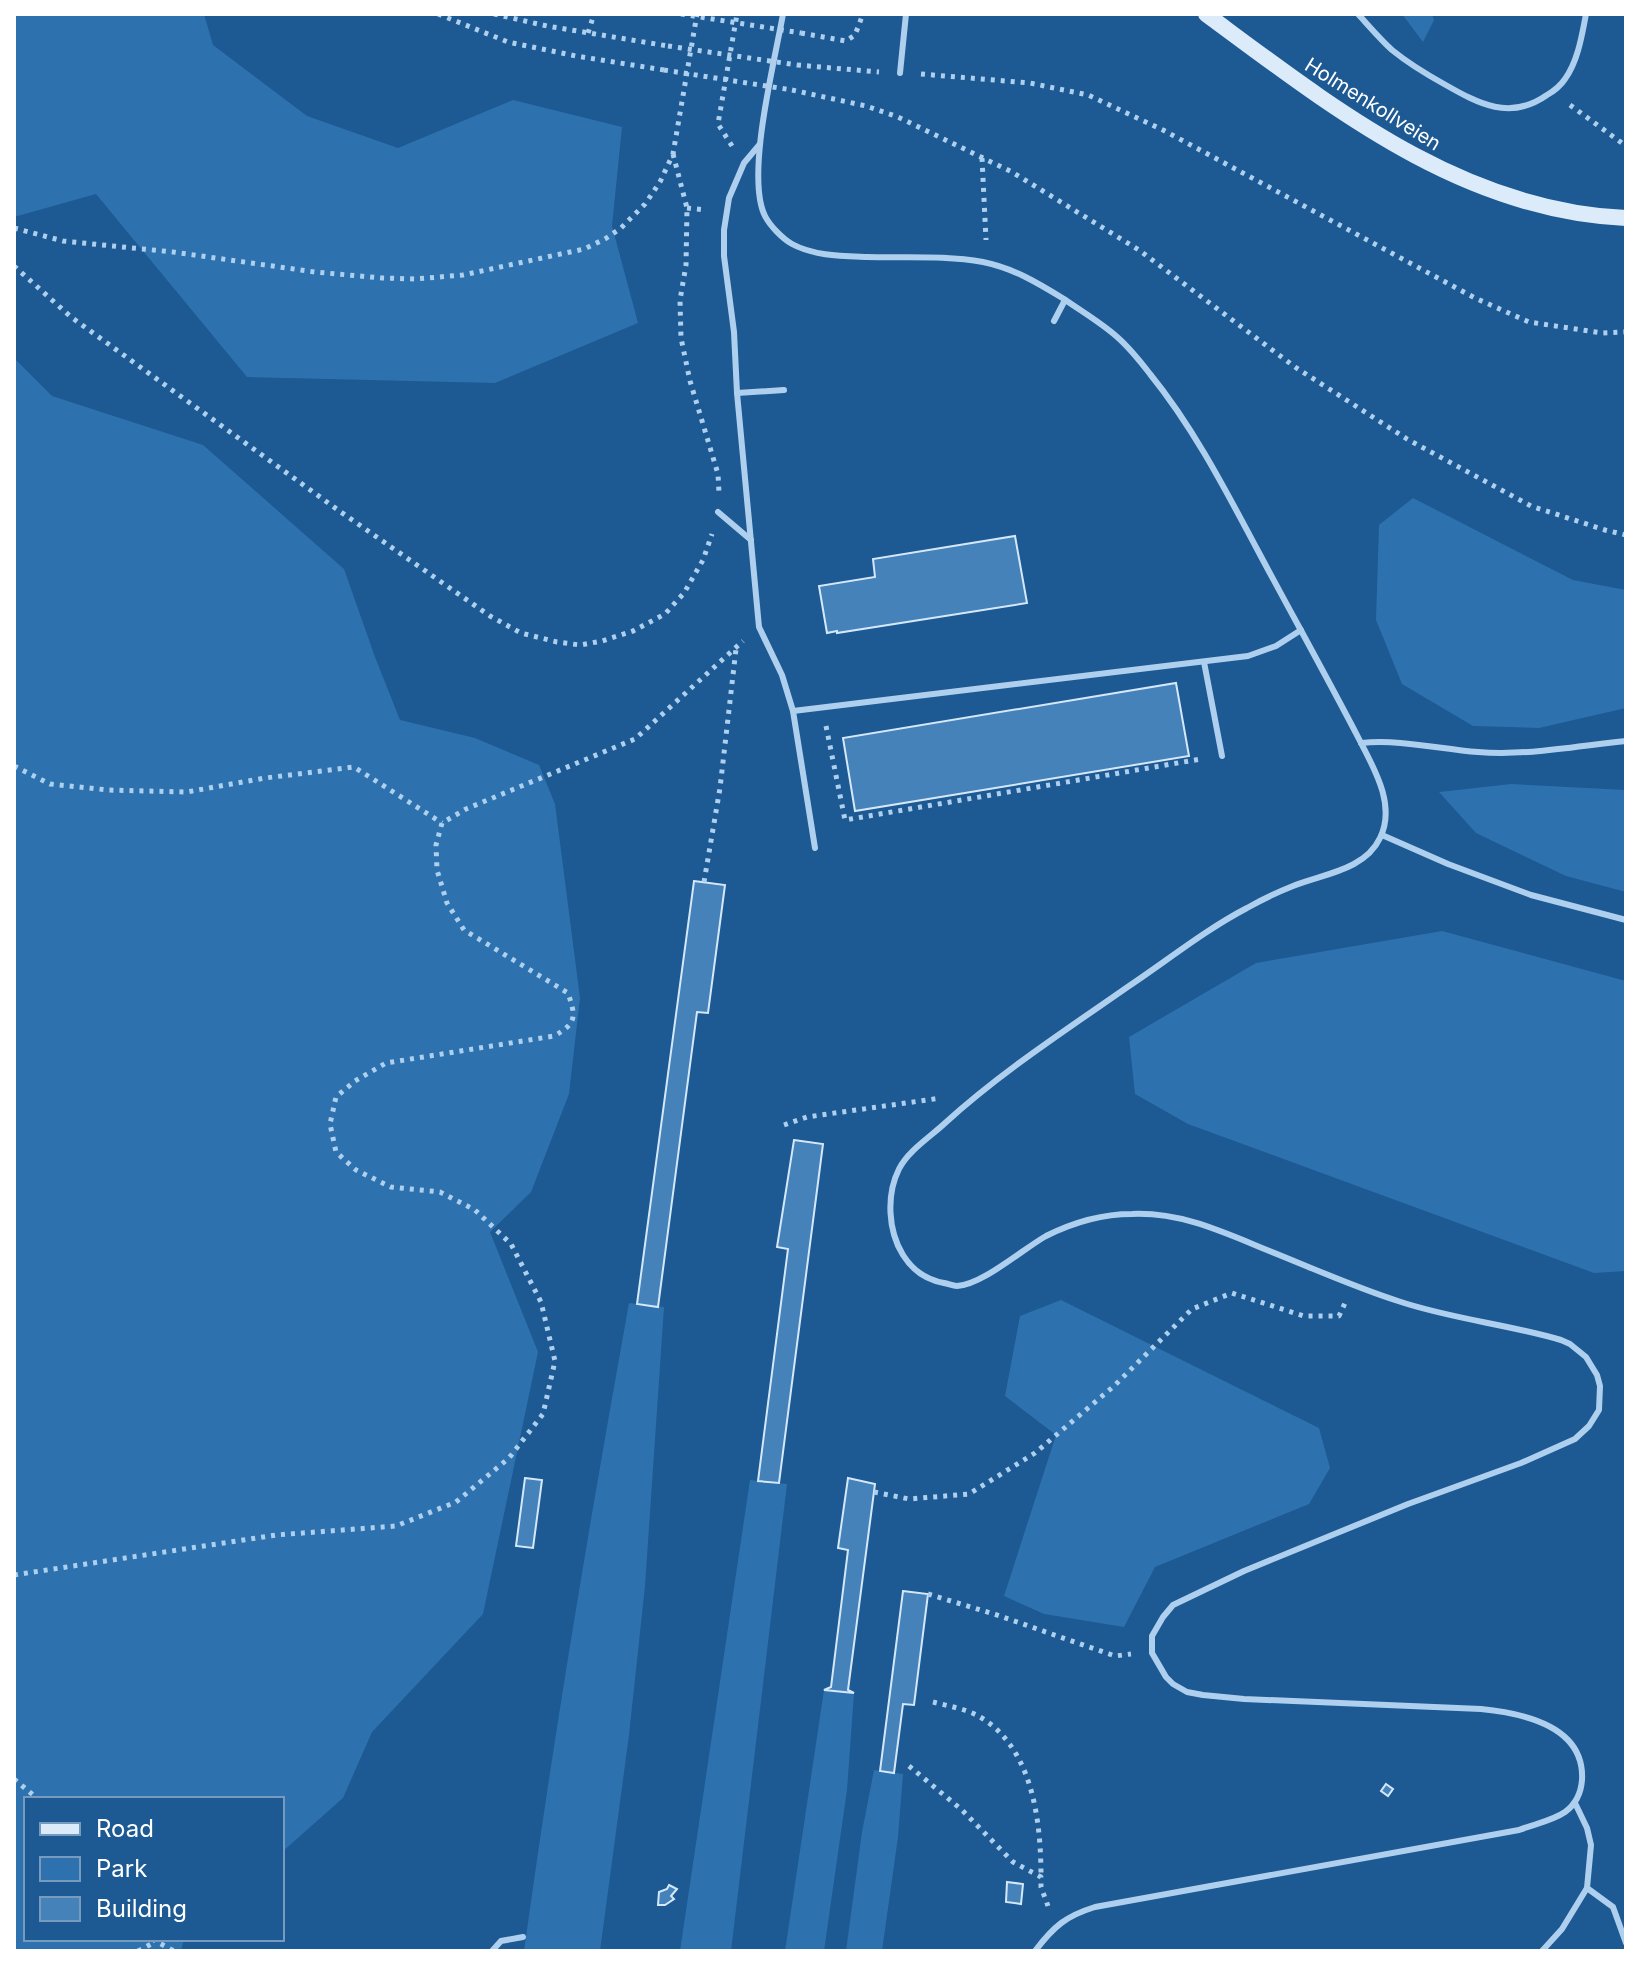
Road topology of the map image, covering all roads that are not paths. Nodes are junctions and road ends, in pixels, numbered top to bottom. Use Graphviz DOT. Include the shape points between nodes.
graph roads {
  1 [pos="783,14"];
  2 [pos="906,14"];
  3 [pos="1206,14"];
  4 [pos="1358,14"];
  5 [pos="1586,14"];
  6 [pos="900,73"];
  7 [pos="760,144"];
  8 [pos="1626,218"];
  9 [pos="1065,300"];
  10 [pos="1054,321"];
  11 [pos="784,390"];
  12 [pos="737,393"];
  13 [pos="718,512"];
  14 [pos="751,540"];
  15 [pos="1301,630"];
  16 [pos="1204,662"];
  17 [pos="793,711"];
  18 [pos="1626,741"];
  19 [pos="1361,743"];
  20 [pos="1222,756"];
  21 [pos="1382,835"];
  22 [pos="815,848"];
  23 [pos="1626,920"];
  24 [pos="1575,1803"];
  25 [pos="1587,1888"];
  26 [pos="523,1937"];
  27 [pos="1626,1943"];
  28 [pos="492,1951"];
  29 [pos="1035,1951"];
  30 [pos="1542,1951"];
  1 -- 7 [label="lane"];
  2 -- 6 [label="lane"];
  3 -- 8 [label="main road, Holmenkollveien" via="1344,114 1418,158 1513,197"];
  4 -- 5 [label="lane" via="1421,71 1485,105 1507,109 1529,106 1565,79"];
  7 -- 9 [label="lane" via="758,178 766,217 791,243 839,256 986,263 1030,278"];
  7 -- 12 [label="lane" via="744,163 729,198 724,230"];
  9 -- 10 [label="lane"];
  9 -- 15 [label="lane" via="1118,337 1161,388 1194,437"];
  11 -- 12 [label="lane"];
  12 -- 14 [label="lane"];
  13 -- 14 [label="lane"];
  14 -- 17 [label="lane" via="759,627"];
  15 -- 16 [label="lane" via="1248,656"];
  15 -- 19 [label="lane"];
  16 -- 17 [label="lane"];
  16 -- 20 [label="lane"];
  17 -- 22 [label="lane"];
  18 -- 19 [label="lane" via="1512,753"];
  19 -- 21 [label="lane" via="1383,793"];
  21 -- 23 [label="lane" via="1531,895"];
  21 -- 24 [label="lane" via="1358,863 1294,886 1219,924 978,1095 905,1161 890,1213 900,1250 932,1281 967,1284 1046,1236 1089,1220 1133,1213 1169,1215 1425,1310 1544,1335 1570,1344 1586,1357 1600,1386 1599,1410 1575,1439 1244,1571 1173,1605 1152,1636 1159,1665 1187,1692 1481,1709 1543,1723 1573,1747 1582,1772"];
  24 -- 25 [label="lane" via="1591,1845"];
  24 -- 29 [label="lane" via="1519,1830 1095,1907 1055,1926"];
  25 -- 27 [label="lane" via="1613,1907"];
  25 -- 30 [label="lane"];
  26 -- 28 [label="lane" via="501,1941"];
}
